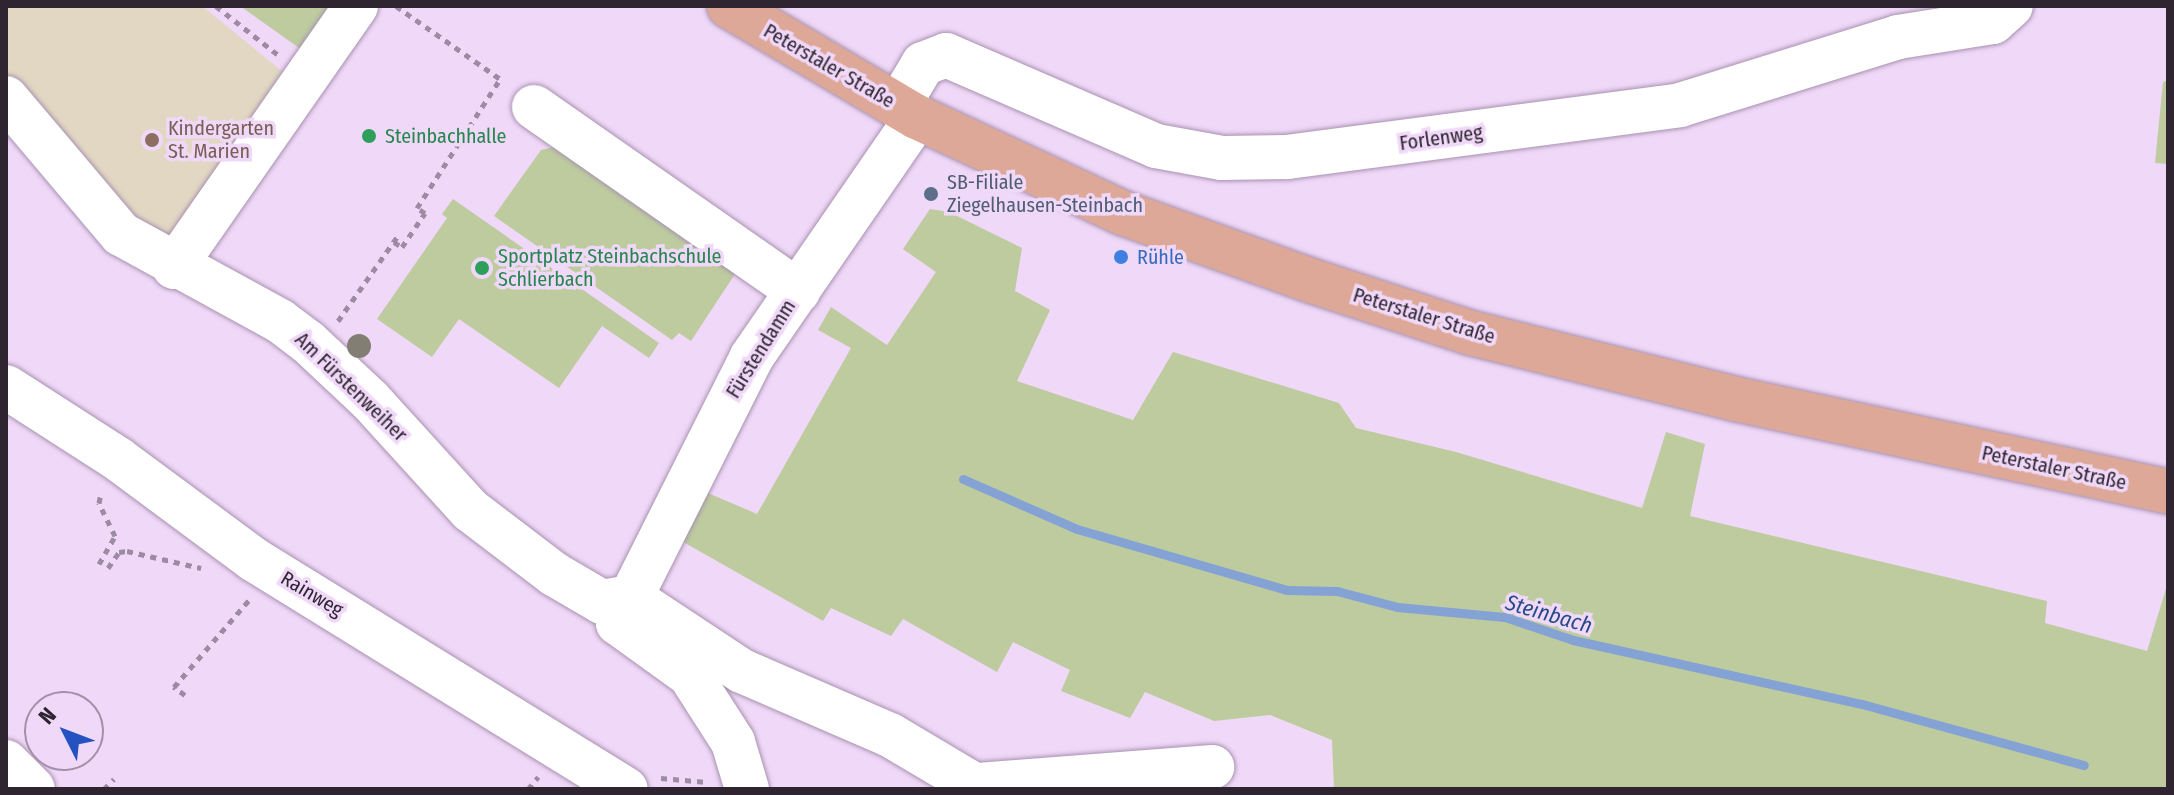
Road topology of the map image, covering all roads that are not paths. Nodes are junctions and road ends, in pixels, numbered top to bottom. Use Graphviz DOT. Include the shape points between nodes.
graph roads {
  1 [pos="356,6"];
  2 [pos="729,6"];
  3 [pos="2011,6"];
  4 [pos="6,98"];
  5 [pos="534,107"];
  6 [pos="908,112"];
  7 [pos="174,267"];
  8 [pos="798,291"];
  9 [pos="6,387"];
  10 [pos="2168,492"];
  11 [pos="630,597"];
  12 [pos="6,762"];
  13 [pos="1212,767"];
  14 [pos="639,783"];
  15 [pos="731,786"];
  16 [pos="980,787"];
  17 [pos="33,789"];
  1 -- 7 [label="street"];
  2 -- 6 [label="main road, Peterstaler Straße"];
  3 -- 6 [label="street, Forlenweg" via="1993,22 1898,37 1680,105 1287,157 1222,158 1156,146 946,55 923,64"];
  4 -- 7 [label="street, Am Fürstenweiher" via="100,215"];
  5 -- 8 [label="street"];
  6 -- 8 [label="street, Fürstendamm"];
  6 -- 10 [label="main road, Peterstaler Straße" via="1123,213 1471,333 1736,399"];
  7 -- 11 [label="street, Am Fürstenweiher" via="280,321 318,350 487,525 591,599 611,603"];
  8 -- 11 [label="street, Fürstendamm" via="738,381"];
  9 -- 14 [label="street, Rainweg" via="141,475 253,559"];
  11 -- 15 [label="street" via="618,623 690,675 733,742"];
  11 -- 16 [label="street" via="742,671 890,735"];
  12 -- 17 [label="street"];
  13 -- 16 [label="street"];
}
